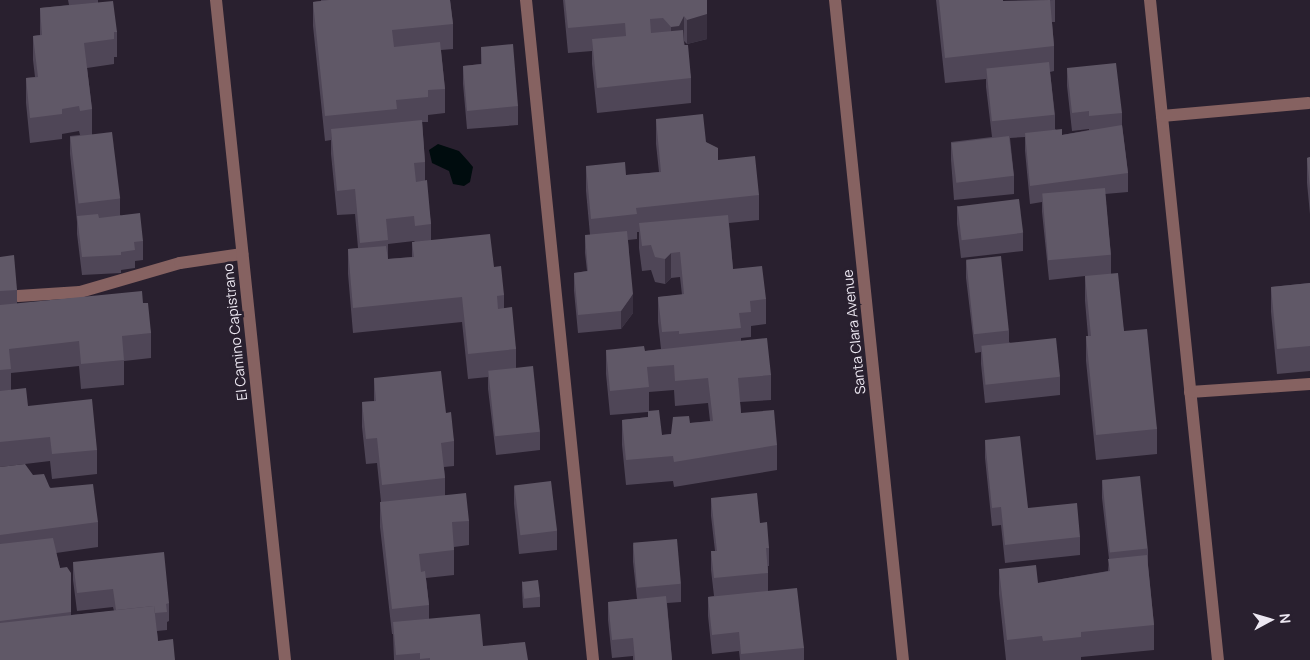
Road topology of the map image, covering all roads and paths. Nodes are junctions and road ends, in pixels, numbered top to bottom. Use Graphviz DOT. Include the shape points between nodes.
graph roads {
  1 [pos="216,0"];
  2 [pos="526,0"];
  3 [pos="835,0"];
  4 [pos="1150,0"];
  5 [pos="1308,102"];
  6 [pos="1162,116"];
  7 [pos="242,254"];
  8 [pos="18,296"];
  9 [pos="1310,384"];
  10 [pos="1190,392"];
  11 [pos="285,660"];
  12 [pos="593,660"];
  13 [pos="903,660"];
  14 [pos="1218,660"];
  1 -- 7 [label="street, El Camino Capistrano"];
  2 -- 12 [label="street"];
  3 -- 13 [label="street, Santa Clara Avenue"];
  4 -- 6 [label="street"];
  5 -- 6 [label="street"];
  6 -- 10 [label="street"];
  7 -- 8 [label="street" via="172,264 80,292"];
  7 -- 11 [label="street, El Camino Capistrano"];
  9 -- 10 [label="street"];
  10 -- 14 [label="street"];
}
